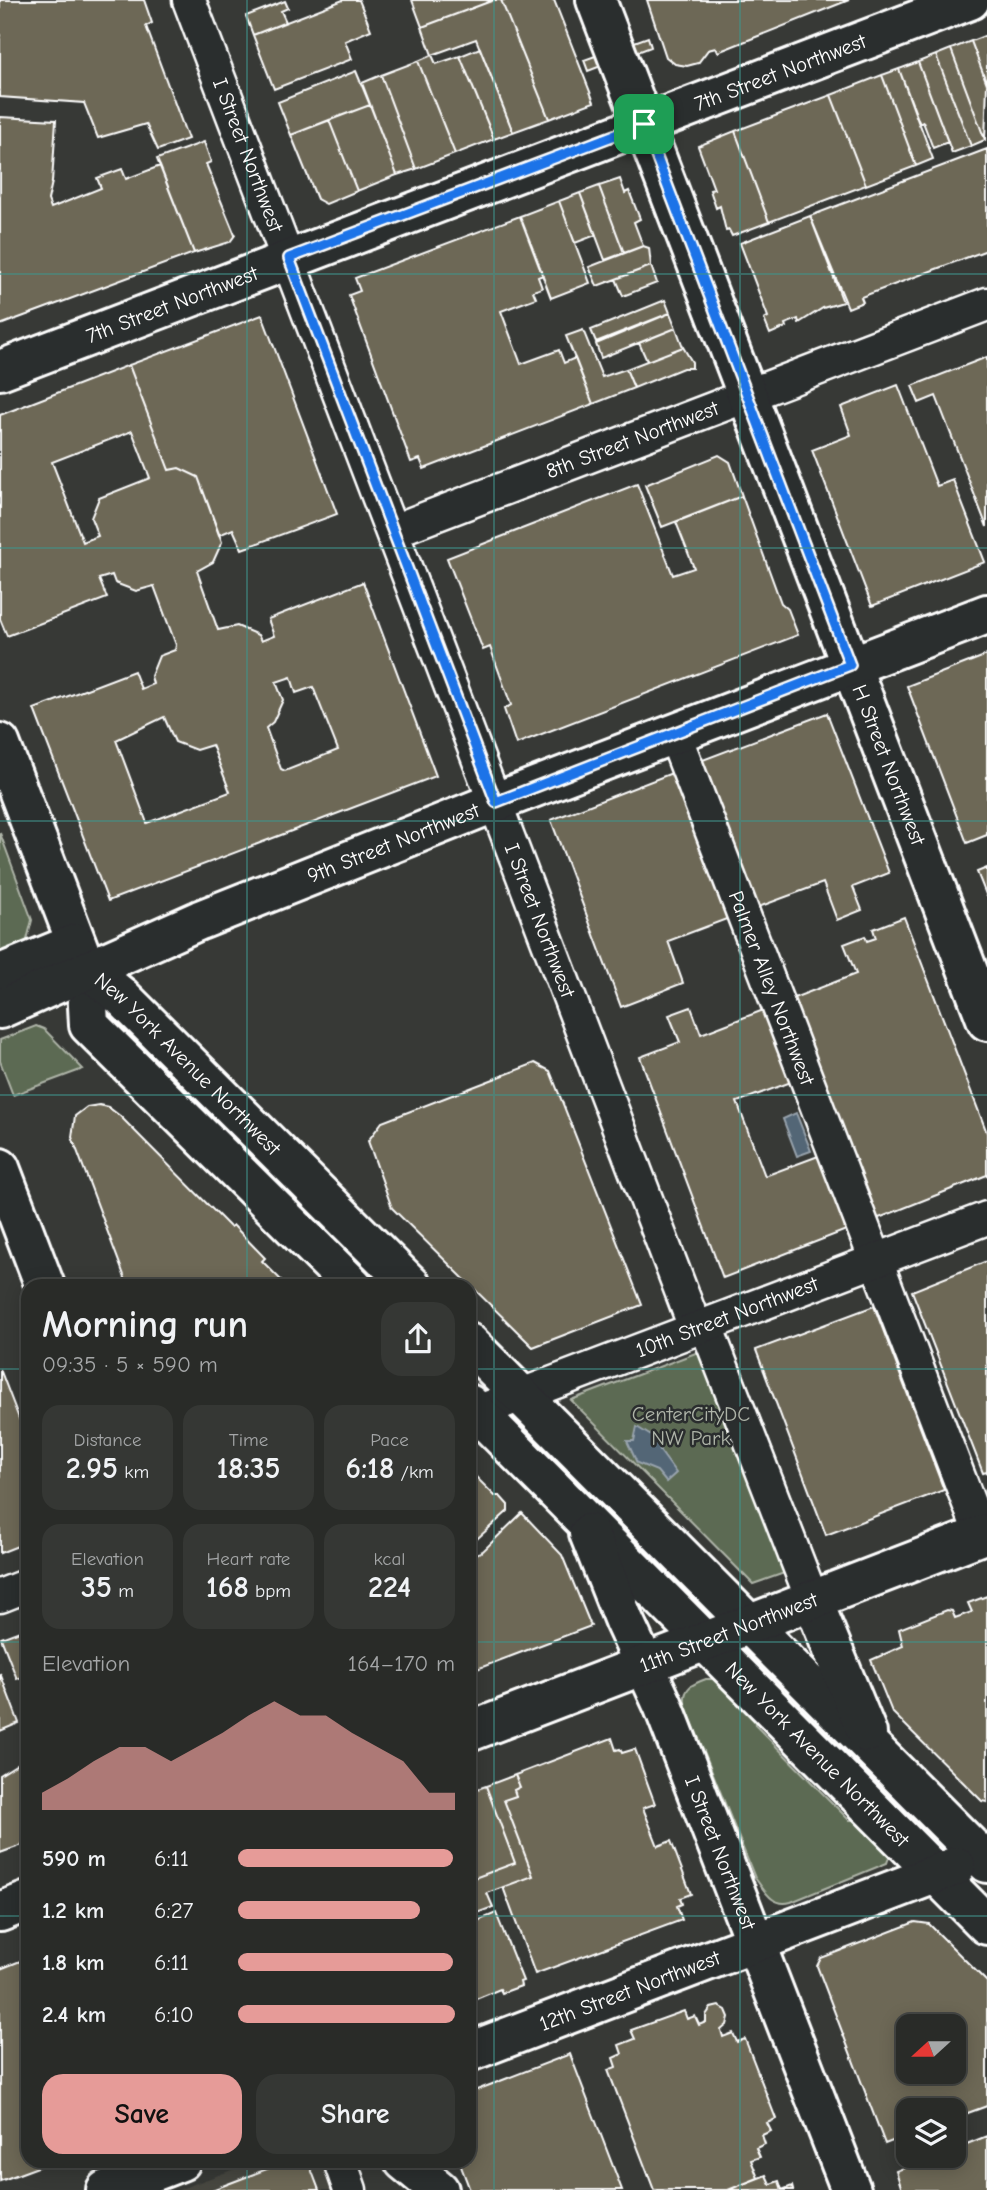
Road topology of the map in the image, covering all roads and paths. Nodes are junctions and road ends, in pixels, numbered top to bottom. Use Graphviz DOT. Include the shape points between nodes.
graph roads {
  1 [pos="189,0"];
  2 [pos="596,0"];
  3 [pos="970,0"];
  4 [pos="644,124"];
  5 [pos="289,258"];
  6 [pos="987,304"];
  7 [pos="0,370"];
  8 [pos="747,397"];
  9 [pos="393,531"];
  10 [pos="987,614"];
  11 [pos="850,665"];
  12 [pos="674,733"];
  13 [pos="0,743"];
  14 [pos="496,802"];
  15 [pos="81,956"];
  16 [pos="0,974"];
  17 [pos="0,1009"];
  18 [pos="987,1021"];
  19 [pos="0,1168"];
  20 [pos="987,1218"];
  21 [pos="870,1245"];
  22 [pos="883,1276"];
  23 [pos="42,1279"];
  24 [pos="346,1279"];
  25 [pos="405,1279"];
  26 [pos="701,1328"];
  27 [pos="476,1350"];
  28 [pos="521,1395"];
  29 [pos="476,1409"];
  30 [pos="476,1414"];
  31 [pos="583,1518"];
  32 [pos="984,1534"];
  33 [pos="21,1588"];
  34 [pos="0,1596"];
  35 [pos="812,1599"];
  36 [pos="747,1624"];
  37 [pos="705,1640"];
  38 [pos="644,1664"];
  39 [pos="476,1729"];
  40 [pos="872,1748"];
  41 [pos="985,1858"];
  42 [pos="936,1874"];
  43 [pos="21,1904"];
  44 [pos="0,1912"];
  45 [pos="987,1925"];
  46 [pos="756,1942"];
  47 [pos="476,2049"];
  48 [pos="163,2168"];
  49 [pos="342,2168"];
  50 [pos="386,2168"];
  51 [pos="412,2168"];
  52 [pos="431,2168"];
  53 [pos="106,2190"];
  54 [pos="350,2190"];
  55 [pos="394,2190"];
  56 [pos="439,2190"];
  57 [pos="851,2190"];
  1 -- 5 [label="street, I Street Northwest"];
  2 -- 4 [label="main road, H Street Northwest"];
  3 -- 4 [label="main road, 7th Street Northwest"];
  4 -- 5 [label="main road, 7th Street Northwest"];
  4 -- 8 [label="main road, H Street Northwest"];
  5 -- 7 [label="main road, 7th Street Northwest"];
  5 -- 9 [label="street, I Street Northwest"];
  6 -- 8 [label="street, 8th Street Northwest"];
  8 -- 9 [label="street, 8th Street Northwest"];
  8 -- 11 [label="main road, H Street Northwest"];
  9 -- 14 [label="street, I Street Northwest"];
  10 -- 11 [label="main road, 9th Street Northwest"];
  11 -- 12 [label="main road, 9th Street Northwest"];
  11 -- 18 [label="main road, H Street Northwest"];
  12 -- 14 [label="main road, 9th Street Northwest"];
  12 -- 21 [label="street, Palmer Alley Northwest"];
  13 -- 15 [label="main road"];
  14 -- 15 [label="main road, 9th Street Northwest"];
  14 -- 26 [label="street, I Street Northwest"];
  15 -- 16 [label="main road, 9th Street Northwest"];
  15 -- 17 [label="main road, 9th Street Northwest"];
  15 -- 24 [label="main road, New York Avenue Northwest" via="89,1025"];
  15 -- 25 [label="main road, New York Avenue Northwest"];
  19 -- 23 [label="main road"];
  20 -- 26 [label="street, 10th Street Northwest"];
  22 -- 32 [label="street"];
  26 -- 28 [label="street, 10th Street Northwest"];
  26 -- 35 [label="street, I Street Northwest"];
  27 -- 28 [label="main road, New York Avenue Northwest"];
  28 -- 29 [label="street, 10th Street Northwest"];
  28 -- 36 [label="main road, New York Avenue Northwest"];
  30 -- 31 [label="main road, New York Avenue Northwest"];
  31 -- 37 [label="main road, New York Avenue Northwest"];
  31 -- 38 [label="main road, I Street Northwest"];
  32 -- 35 [label="main road, 11th Street Northwest"];
  33 -- 34 [label="street"];
  35 -- 36 [label="main road, 11th Street Northwest"];
  35 -- 40 [label="main road"];
  36 -- 37 [label="main road, 11th Street Northwest"];
  36 -- 40 [label="main road, New York Avenue Northwest"];
  37 -- 38 [label="main road, 11th Street Northwest"];
  37 -- 42 [label="main road, New York Avenue Northwest"];
  38 -- 39 [label="main road, 11th Street Northwest"];
  38 -- 46 [label="main road, I Street Northwest"];
  40 -- 41 [label="main road, New York Avenue Northwest"];
  41 -- 42 [label="main road, 12th Street Northwest"];
  42 -- 45 [label="main road, New York Avenue Northwest"];
  42 -- 46 [label="main road, 12th Street Northwest"];
  43 -- 44 [label="main road"];
  46 -- 47 [label="main road, 12th Street Northwest"];
  46 -- 57 [label="main road, I Street Northwest"];
  48 -- 53 [label="main road"];
  49 -- 54 [label="street"];
  50 -- 55 [label="main road"];
  51 -- 56 [label="main road"];
  52 -- 56 [label="street"];
}
